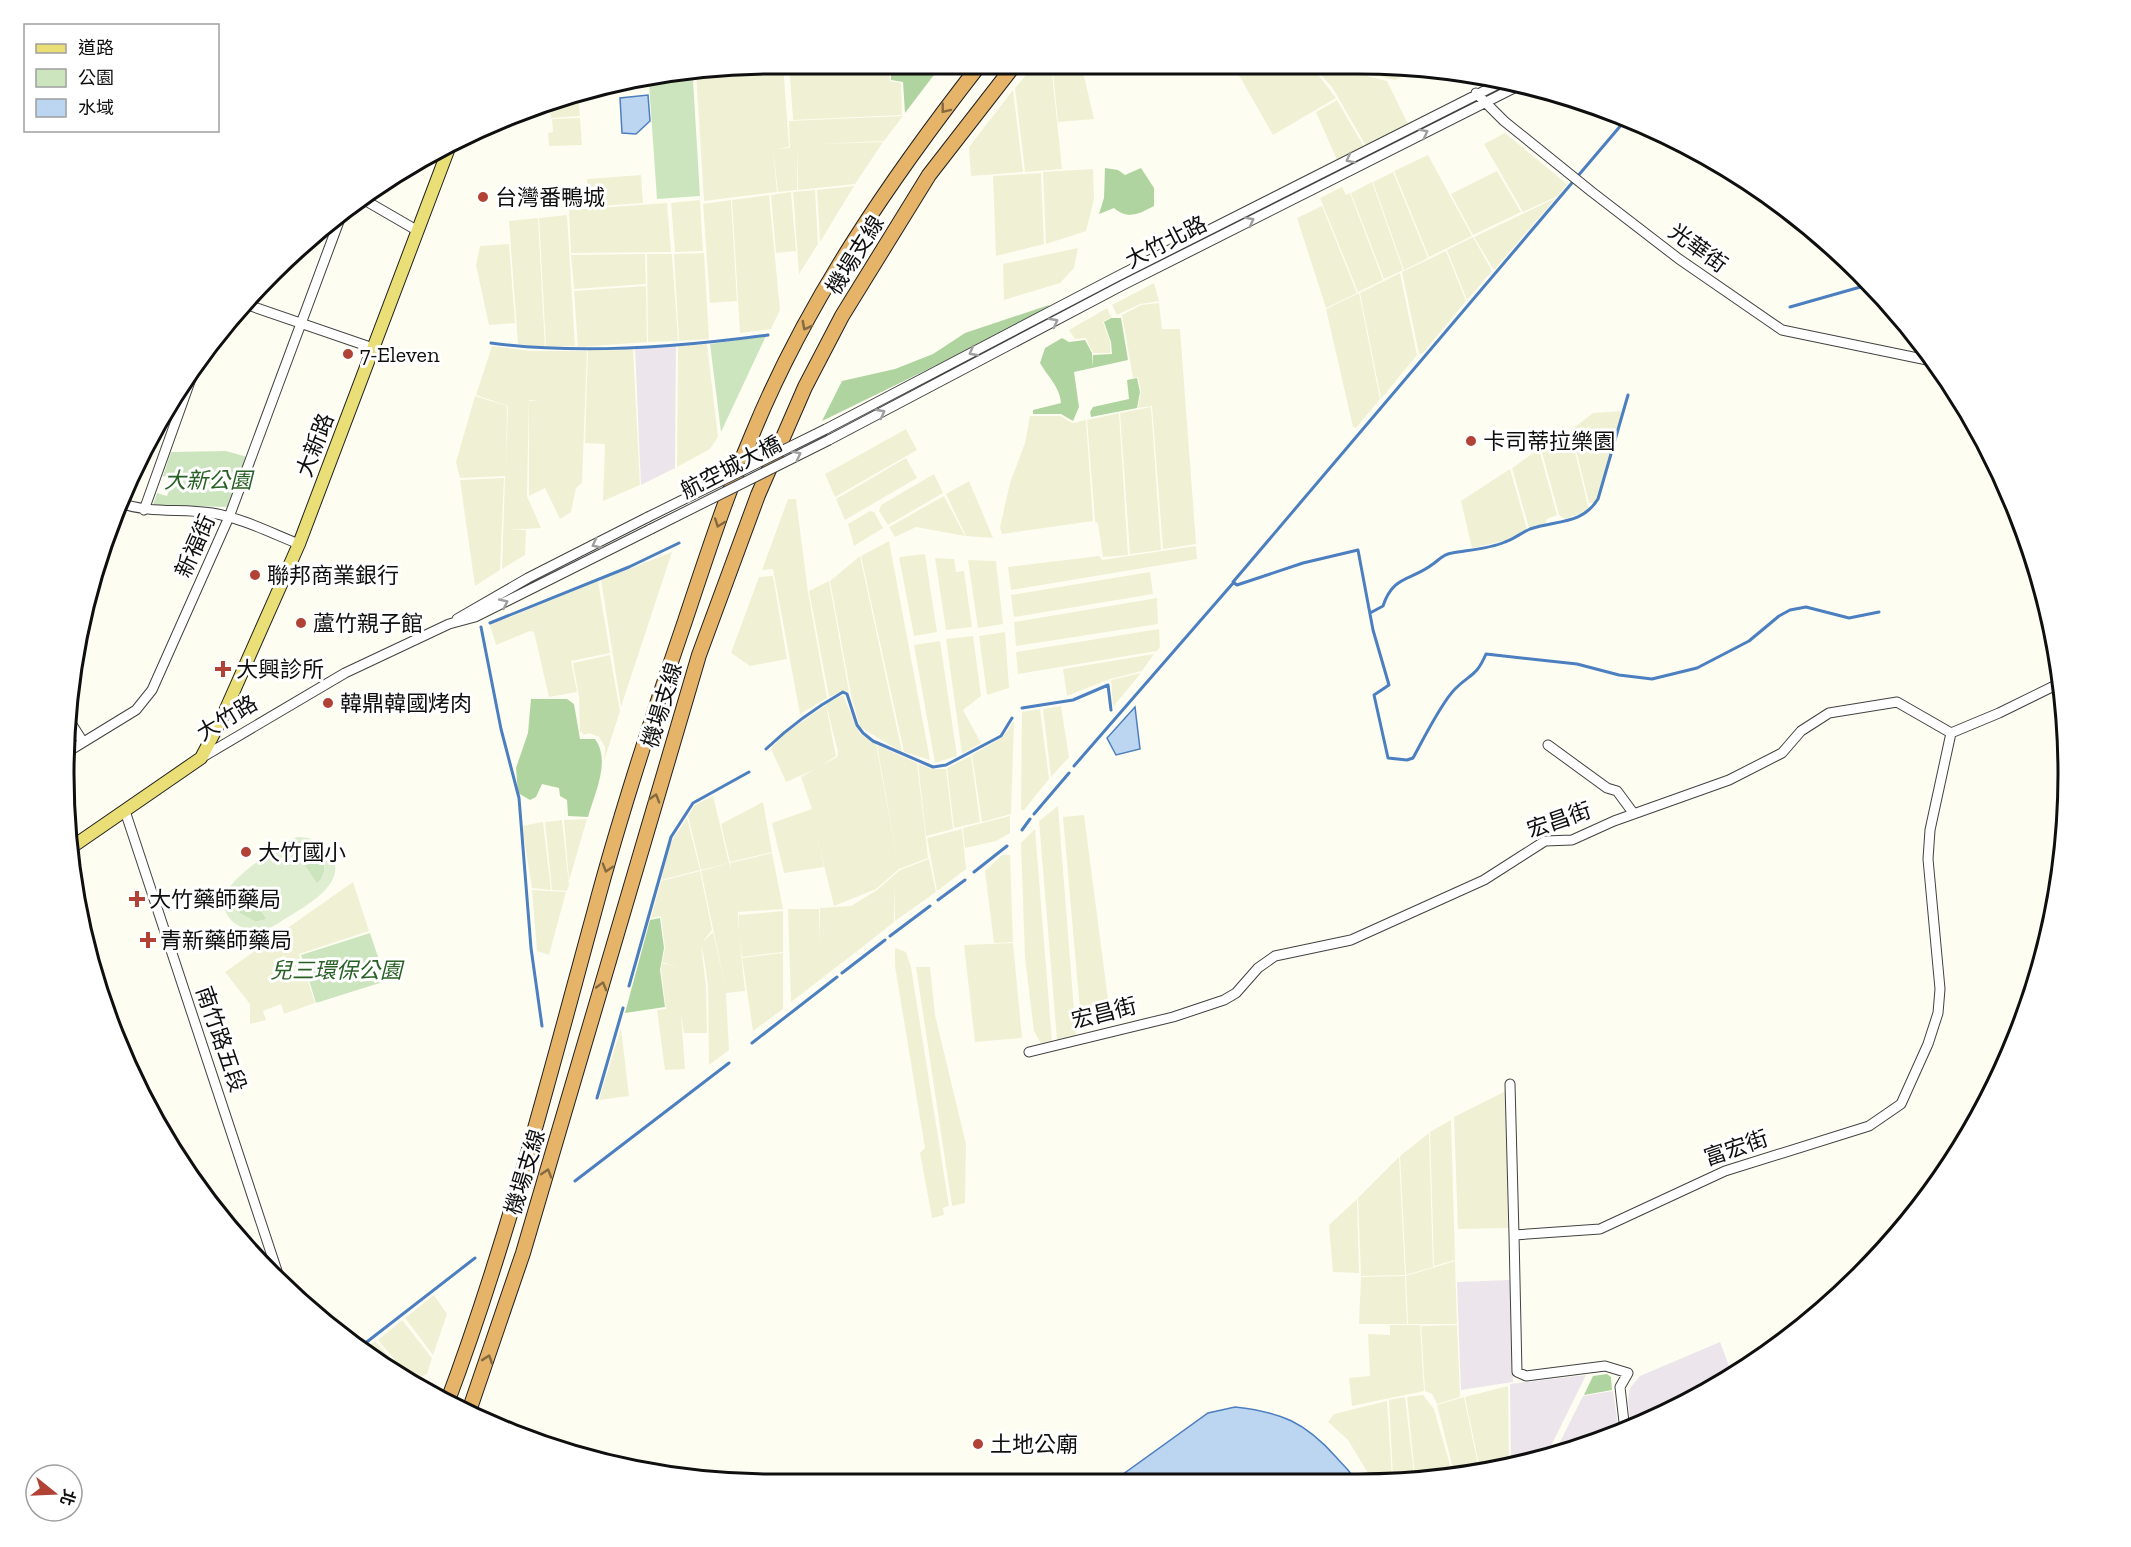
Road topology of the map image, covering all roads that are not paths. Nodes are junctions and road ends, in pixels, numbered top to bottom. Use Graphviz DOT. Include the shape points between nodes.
graph roads {
  1 [pos="972,74"];
  2 [pos="1007,74"];
  3 [pos="1491,86"];
  4 [pos="1510,90"];
  5 [pos="1476,93"];
  6 [pos="1486,103"];
  7 [pos="446,155"];
  8 [pos="369,203"];
  9 [pos="336,227"];
  10 [pos="418,231"];
  11 [pos="252,307"];
  12 [pos="301,323"];
  13 [pos="374,348"];
  14 [pos="1921,359"];
  15 [pos="186,393"];
  16 [pos="826,429"];
  17 [pos="830,440"];
  18 [pos="127,505"];
  19 [pos="144,510"];
  20 [pos="229,517"];
  21 [pos="648,517"];
  22 [pos="651,529"];
  23 [pos="299,544"];
  24 [pos="449,624"];
  25 [pos="2052,687"];
  26 [pos="75,729"];
  27 [pos="1951,733"];
  28 [pos="83,742"];
  29 [pos="1548,745"];
  30 [pos="75,747"];
  31 [pos="201,758"];
  32 [pos="125,811"];
  33 [pos="1634,814"];
  34 [pos="77,843"];
  35 [pos="1029,1052"];
  36 [pos="1510,1084"];
  37 [pos="1514,1235"];
  38 [pos="275,1264"];
  39 [pos="450,1394"];
  40 [pos="471,1404"];
  41 [pos="1624,1420"];
  1 -- 39 [label="highway, 機場支線, one-way" via="875,209 829,283 752,433 706,557 634,777 501,1251"];
  40 -- 2 [label="highway, 機場支線, one-way" via="526,1242 699,655 758,495 842,316 929,175"];
  3 -- 5 [label="street, 大竹北路"];
  4 -- 6 [label="street, 大竹北路"];
  5 -- 6 [label="street, 光華街"];
  5 -- 16 [label="street, 大竹北路, one-way"];
  6 -- 14 [label="street, 光華街" via="1643,231 1782,330"];
  17 -- 6 [label="street, 大竹北路, one-way" via="1123,285"];
  7 -- 10 [label="main road, 大新路"];
  8 -- 10 [label="street"];
  9 -- 12 [label="street, 新福街"];
  10 -- 13 [label="main road, 大新路"];
  11 -- 12 [label="street"];
  12 -- 13 [label="street"];
  12 -- 20 [label="street, 新福街"];
  13 -- 23 [label="main road, 大新路"];
  15 -- 19 [label="street"];
  16 -- 21 [label="street, 航空城大橋, bridge"];
  22 -- 17 [label="street, 航空城大橋, one-way, bridge"];
  18 -- 19 [label="street"];
  19 -- 20 [label="street"];
  20 -- 23 [label="street"];
  20 -- 28 [label="street, 新福街" via="152,690 136,710"];
  21 -- 24 [label="street, 大竹路, one-way"];
  24 -- 22 [label="street, 大竹路, one-way" via="494,608"];
  23 -- 31 [label="main road, 大新路"];
  24 -- 31 [label="street, 大竹路" via="345,673"];
  25 -- 27 [label="street"];
  26 -- 28 [label="street"];
  27 -- 33 [label="street, 宏昌街" via="1897,702 1829,713 1801,731 1782,753 1730,780"];
  27 -- 37 [label="street, 富宏街" via="1930,830 1928,859 1940,989 1938,1013 1901,1104 1869,1126 1725,1171 1600,1230"];
  28 -- 30 [label="street, 新福街"];
  29 -- 33 [label="street" via="1607,788 1617,791"];
  31 -- 32 [label="main road, 大竹路"];
  32 -- 34 [label="main road, 大竹路"];
  32 -- 38 [label="street, 南竹路五段"];
  33 -- 35 [label="street, 宏昌街" via="1572,840 1545,841 1484,880 1351,940 1275,956 1224,1000 1173,1017"];
  36 -- 37 [label="street"];
  37 -- 41 [label="street" via="1517,1372 1526,1376 1605,1366 1628,1373 1620,1387"];
}
